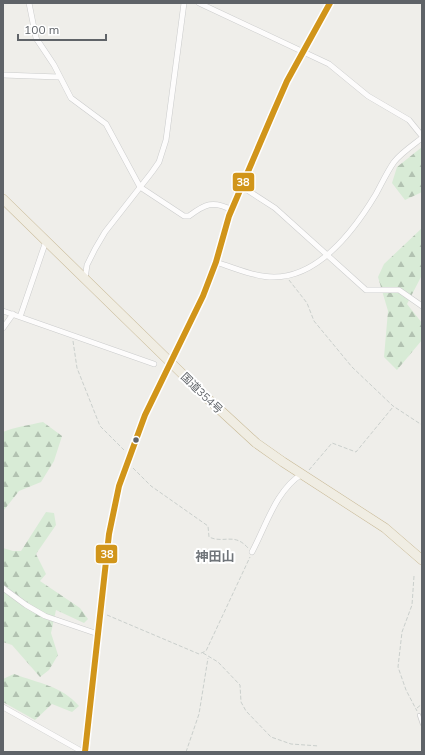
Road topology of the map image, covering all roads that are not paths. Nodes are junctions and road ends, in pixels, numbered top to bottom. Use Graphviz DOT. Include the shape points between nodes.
graph roads {
  1 [pos="29,3"];
  2 [pos="184,3"];
  3 [pos="200,3"];
  4 [pos="330,3"];
  5 [pos="304,51"];
  6 [pos="3,75"];
  7 [pos="60,77"];
  8 [pos="422,137"];
  9 [pos="241,186"];
  10 [pos="140,187"];
  11 [pos="3,199"];
  12 [pos="232,210"];
  13 [pos="46,241"];
  14 [pos="327,256"];
  15 [pos="216,262"];
  16 [pos="85,279"];
  17 [pos="422,306"];
  18 [pos="3,311"];
  19 [pos="13,314"];
  20 [pos="20,317"];
  21 [pos="3,328"];
  22 [pos="170,363"];
  23 [pos="154,364"];
  24 [pos="302,474"];
  25 [pos="252,552"];
  26 [pos="422,560"];
  27 [pos="3,588"];
  28 [pos="98,634"];
  29 [pos="3,707"];
  30 [pos="419,715"];
  31 [pos="422,724"];
  32 [pos="84,752"];
  1 -- 7 [label="street" via="36,38"];
  2 -- 10 [label="street" via="166,140 159,162"];
  3 -- 5 [label="street"];
  4 -- 5 [label="main road"];
  5 -- 8 [label="street" via="329,64 368,96 409,120"];
  5 -- 9 [label="main road" via="287,82"];
  6 -- 7 [label="street"];
  7 -- 10 [label="street" via="72,98 106,124"];
  8 -- 14 [label="street" via="395,161 353,228"];
  9 -- 12 [label="main road"];
  9 -- 14 [label="street" via="275,208"];
  10 -- 12 [label="street" via="184,216 189,216 208,204"];
  10 -- 16 [label="street" via="105,232 87,266"];
  11 -- 13 [label="highway, 国道354号"];
  12 -- 15 [label="main road"];
  13 -- 16 [label="highway, 国道354号"];
  13 -- 20 [label="street"];
  14 -- 15 [label="street" via="286,276 273,277"];
  14 -- 17 [label="street" via="366,290 399,290"];
  15 -- 22 [label="main road" via="200,302"];
  16 -- 22 [label="highway, 国道354号"];
  18 -- 19 [label="street"];
  19 -- 20 [label="street"];
  19 -- 21 [label="street"];
  20 -- 23 [label="street"];
  22 -- 24 [label="highway, 国道354号" via="256,442"];
  22 -- 28 [label="main road" via="145,415 127,462 114,507"];
  24 -- 25 [label="street" via="275,502 268,523"];
  24 -- 26 [label="highway, 国道354号" via="385,528"];
  27 -- 28 [label="street" via="45,616"];
  28 -- 32 [label="main road"];
  29 -- 32 [label="street"];
  30 -- 31 [label="lane"];
}
